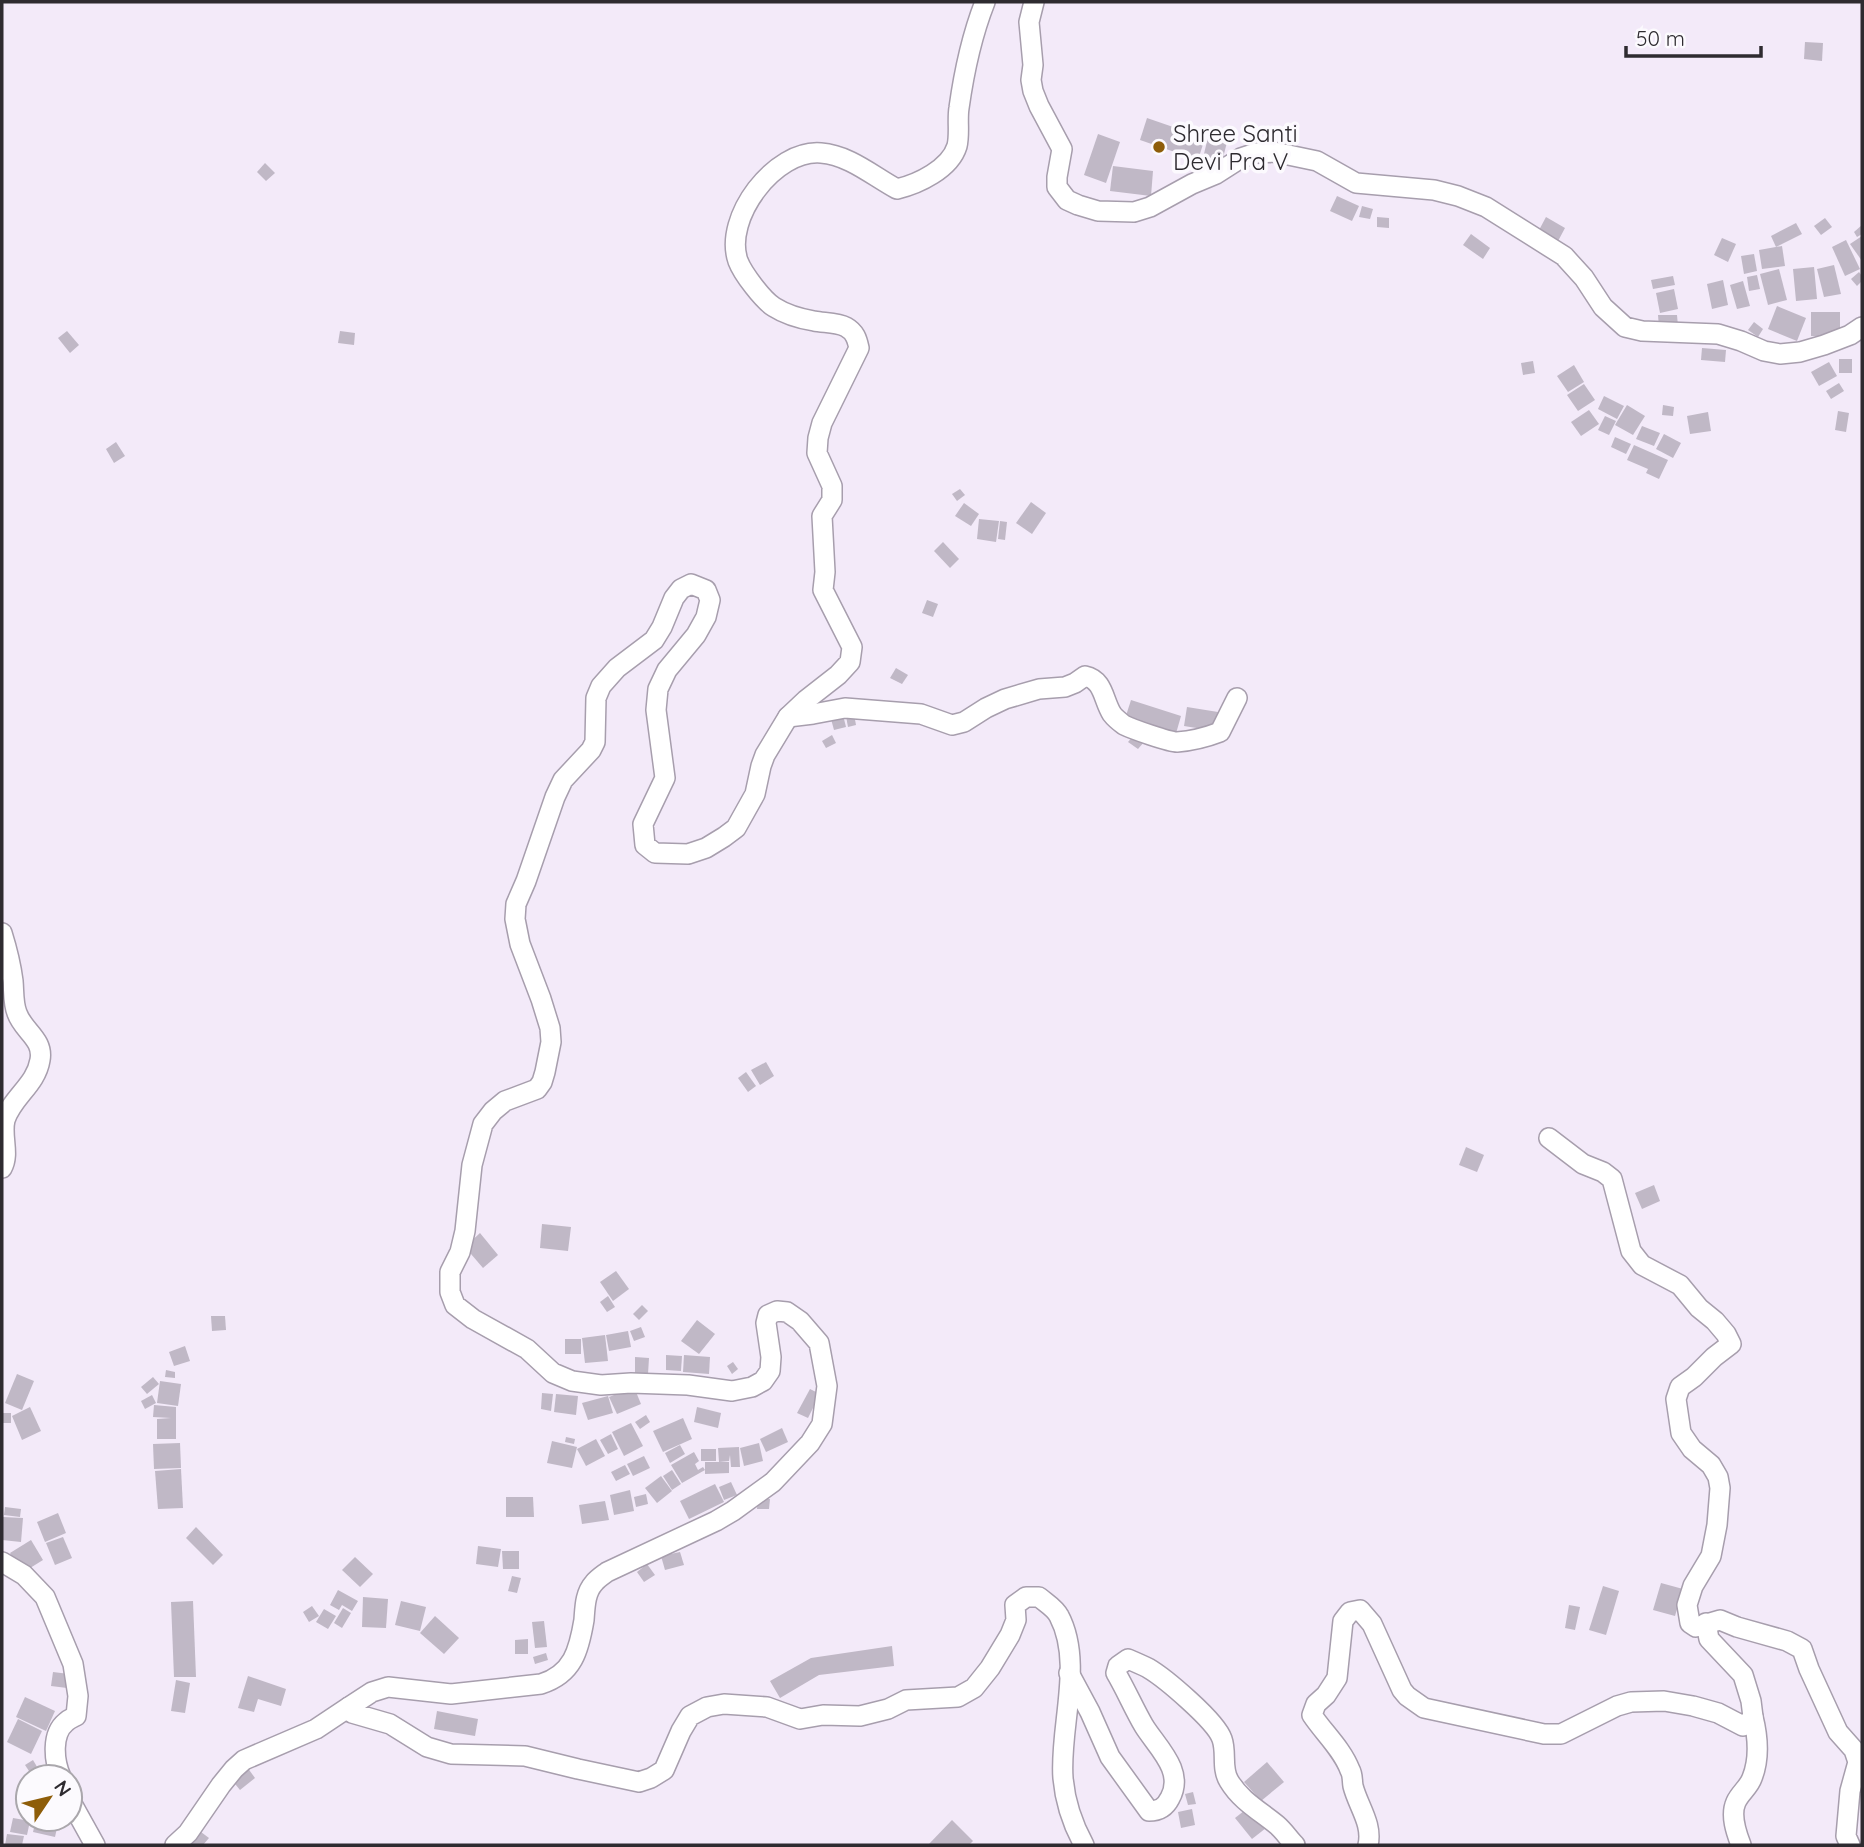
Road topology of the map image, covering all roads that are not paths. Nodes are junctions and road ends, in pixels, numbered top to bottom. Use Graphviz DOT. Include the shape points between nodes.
graph roads {
  1 [pos="985,2"];
  2 [pos="1034,2"];
  3 [pos="1862,327"];
  4 [pos="1237,698"];
  5 [pos="788,717"];
  6 [pos="2,933"];
  7 [pos="1549,1138"];
  8 [pos="2,1168"];
  9 [pos="2,1562"];
  10 [pos="1706,1623"];
  11 [pos="1069,1672"];
  12 [pos="349,1707"];
  13 [pos="1753,1717"];
  14 [pos="57,1763"];
  15 [pos="84,1825"];
  16 [pos="1847,1842"];
  17 [pos="95,1845"];
  18 [pos="175,1845"];
  19 [pos="1084,1845"];
  20 [pos="1295,1845"];
  21 [pos="1368,1845"];
  22 [pos="1741,1845"];
  1 -- 5 [label="street" via="965,71 957,146 934,173 897,189 850,160 808,153 765,178 739,221 738,262 754,287 774,307 845,326 856,336 859,348 822,424 817,453 832,486 832,500 822,516 822,590 852,646 850,662"];
  2 -- 3 [label="street" via="1028,22 1033,91 1062,149 1057,187 1078,205 1134,212 1241,158 1274,152 1317,161 1356,183 1434,190 1486,207 1564,256 1603,307 1625,327 1718,334 1780,354 1824,345"];
  4 -- 5 [label="street" via="1220,732 1178,742 1125,726 1114,716 1099,683 1085,676 1065,687 1005,699 952,725 921,714 845,708"];
  5 -- 12 [label="street" via="765,755 755,794 736,828 688,854 655,853 645,845 643,824 665,778 656,710 658,690 706,617 710,600 706,590 691,584 681,589 654,639 601,686 596,698 595,741 563,780 516,904 520,944 550,1028 545,1072 537,1089 505,1101 483,1124 472,1165 465,1231 450,1272 450,1292 455,1305 527,1349 553,1373 600,1385 688,1385 732,1391 752,1387 770,1371 768,1315 787,1312 819,1343 827,1386 822,1424 773,1482 733,1511 607,1572 594,1583 587,1594 573,1661 553,1680 451,1694 388,1687"];
  6 -- 8 [label="street" via="16,1012 40,1046 36,1074 7,1115"];
  7 -- 10 [label="street" via="1612,1179 1631,1251 1642,1265 1680,1285 1731,1344 1680,1387 1675,1399 1681,1433 1711,1465 1720,1488 1711,1556 1687,1605 1690,1623 1696,1627"];
  9 -- 14 [label="street" via="45,1597 73,1664 76,1716 57,1733"];
  10 -- 13 [label="street" via="1709,1639 1743,1675"];
  10 -- 16 [label="street" via="1720,1620 1802,1648 1838,1732 1858,1762 1850,1791"];
  11 -- 12 [label="street" via="1066,1632 1058,1613 1039,1597 1026,1597 1015,1605 1016,1620 990,1668 974,1688 958,1697 906,1700 860,1716 800,1718 766,1707 707,1707 690,1716 664,1770 639,1782 525,1756 451,1754 426,1747 390,1724 359,1717"];
  11 -- 19 [label="street" via="1063,1777 1071,1819"];
  11 -- 20 [label="street" via="1110,1758 1149,1811 1165,1806 1175,1787 1174,1776 1116,1673 1128,1659 1149,1669 1203,1713 1222,1739 1225,1772 1239,1795 1279,1826"];
  12 -- 18 [label="street" via="316,1729 244,1760"];
  13 -- 21 [label="street" via="1744,1726 1693,1706 1632,1702 1561,1734 1544,1734 1424,1708 1402,1690 1372,1624 1360,1610 1350,1612 1343,1621 1337,1678 1312,1715 1351,1771"];
  13 -- 22 [label="street" via="1757,1758 1752,1779 1733,1815"];
  15 -- 17 [label="street"];
}
